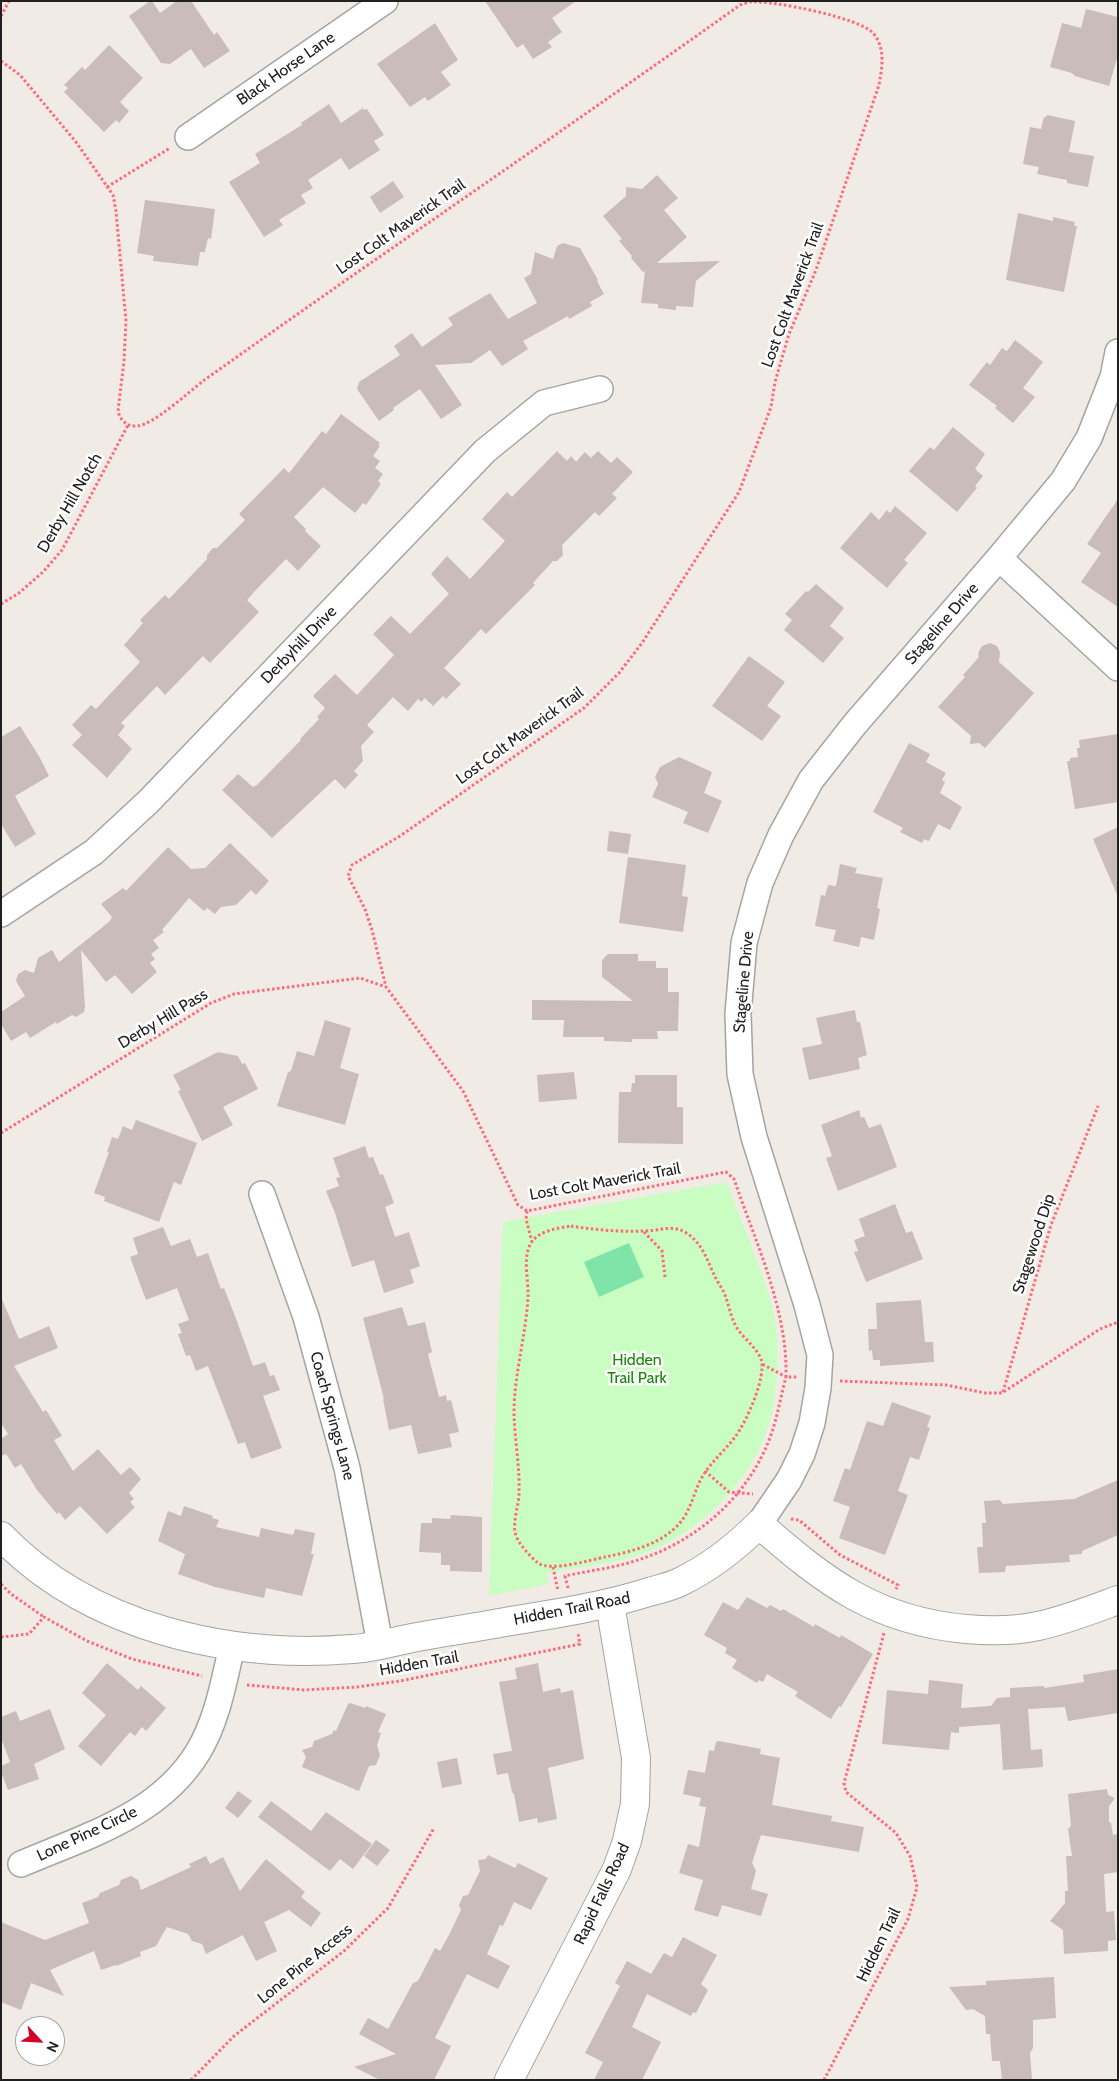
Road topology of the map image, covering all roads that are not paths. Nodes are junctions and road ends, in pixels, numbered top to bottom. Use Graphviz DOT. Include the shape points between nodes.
graph roads {
  1 [pos="385,1"];
  2 [pos="188,137"];
  3 [pos="1118,352"];
  4 [pos="600,389"];
  5 [pos="999,558"];
  6 [pos="1118,668"];
  7 [pos="1,914"];
  8 [pos="262,1194"];
  9 [pos="759,1524"];
  10 [pos="1,1536"];
  11 [pos="1118,1600"];
  12 [pos="610,1604"];
  13 [pos="380,1644"];
  14 [pos="232,1646"];
  15 [pos="21,1864"];
  16 [pos="509,2080"];
  1 -- 2 [label="street, Black Horse Lane"];
  3 -- 5 [label="street, Stageline Drive" via="1113,377 1089,438 1063,481"];
  4 -- 7 [label="street, Derbyhill Drive" via="544,403 485,451 149,801 94,852"];
  5 -- 6 [label="street"];
  5 -- 9 [label="street, Stageline Drive" via="854,724 811,780 780,835 760,883 744,943 738,1014 740,1074 754,1137 820,1355 812,1423 802,1454 789,1480"];
  8 -- 13 [label="street, Coach Springs Lane" via="306,1317 347,1468"];
  9 -- 11 [label="street" via="844,1591 876,1608 934,1625 977,1630 1036,1627"];
  9 -- 12 [label="street, Hidden Trail Road" via="738,1546 679,1582"];
  10 -- 14 [label="street, Hidden Trail Road" via="35,1566 92,1603 133,1621"];
  12 -- 13 [label="street, Hidden Trail Road"];
  12 -- 16 [label="street, Rapid Falls Road" via="636,1758 635,1804 628,1841 598,1908"];
  13 -- 14 [label="street, Hidden Trail Road" via="301,1652"];
  14 -- 15 [label="street, Lone Pine Circle" via="212,1720 199,1751 177,1780 154,1802 120,1822"];
}
